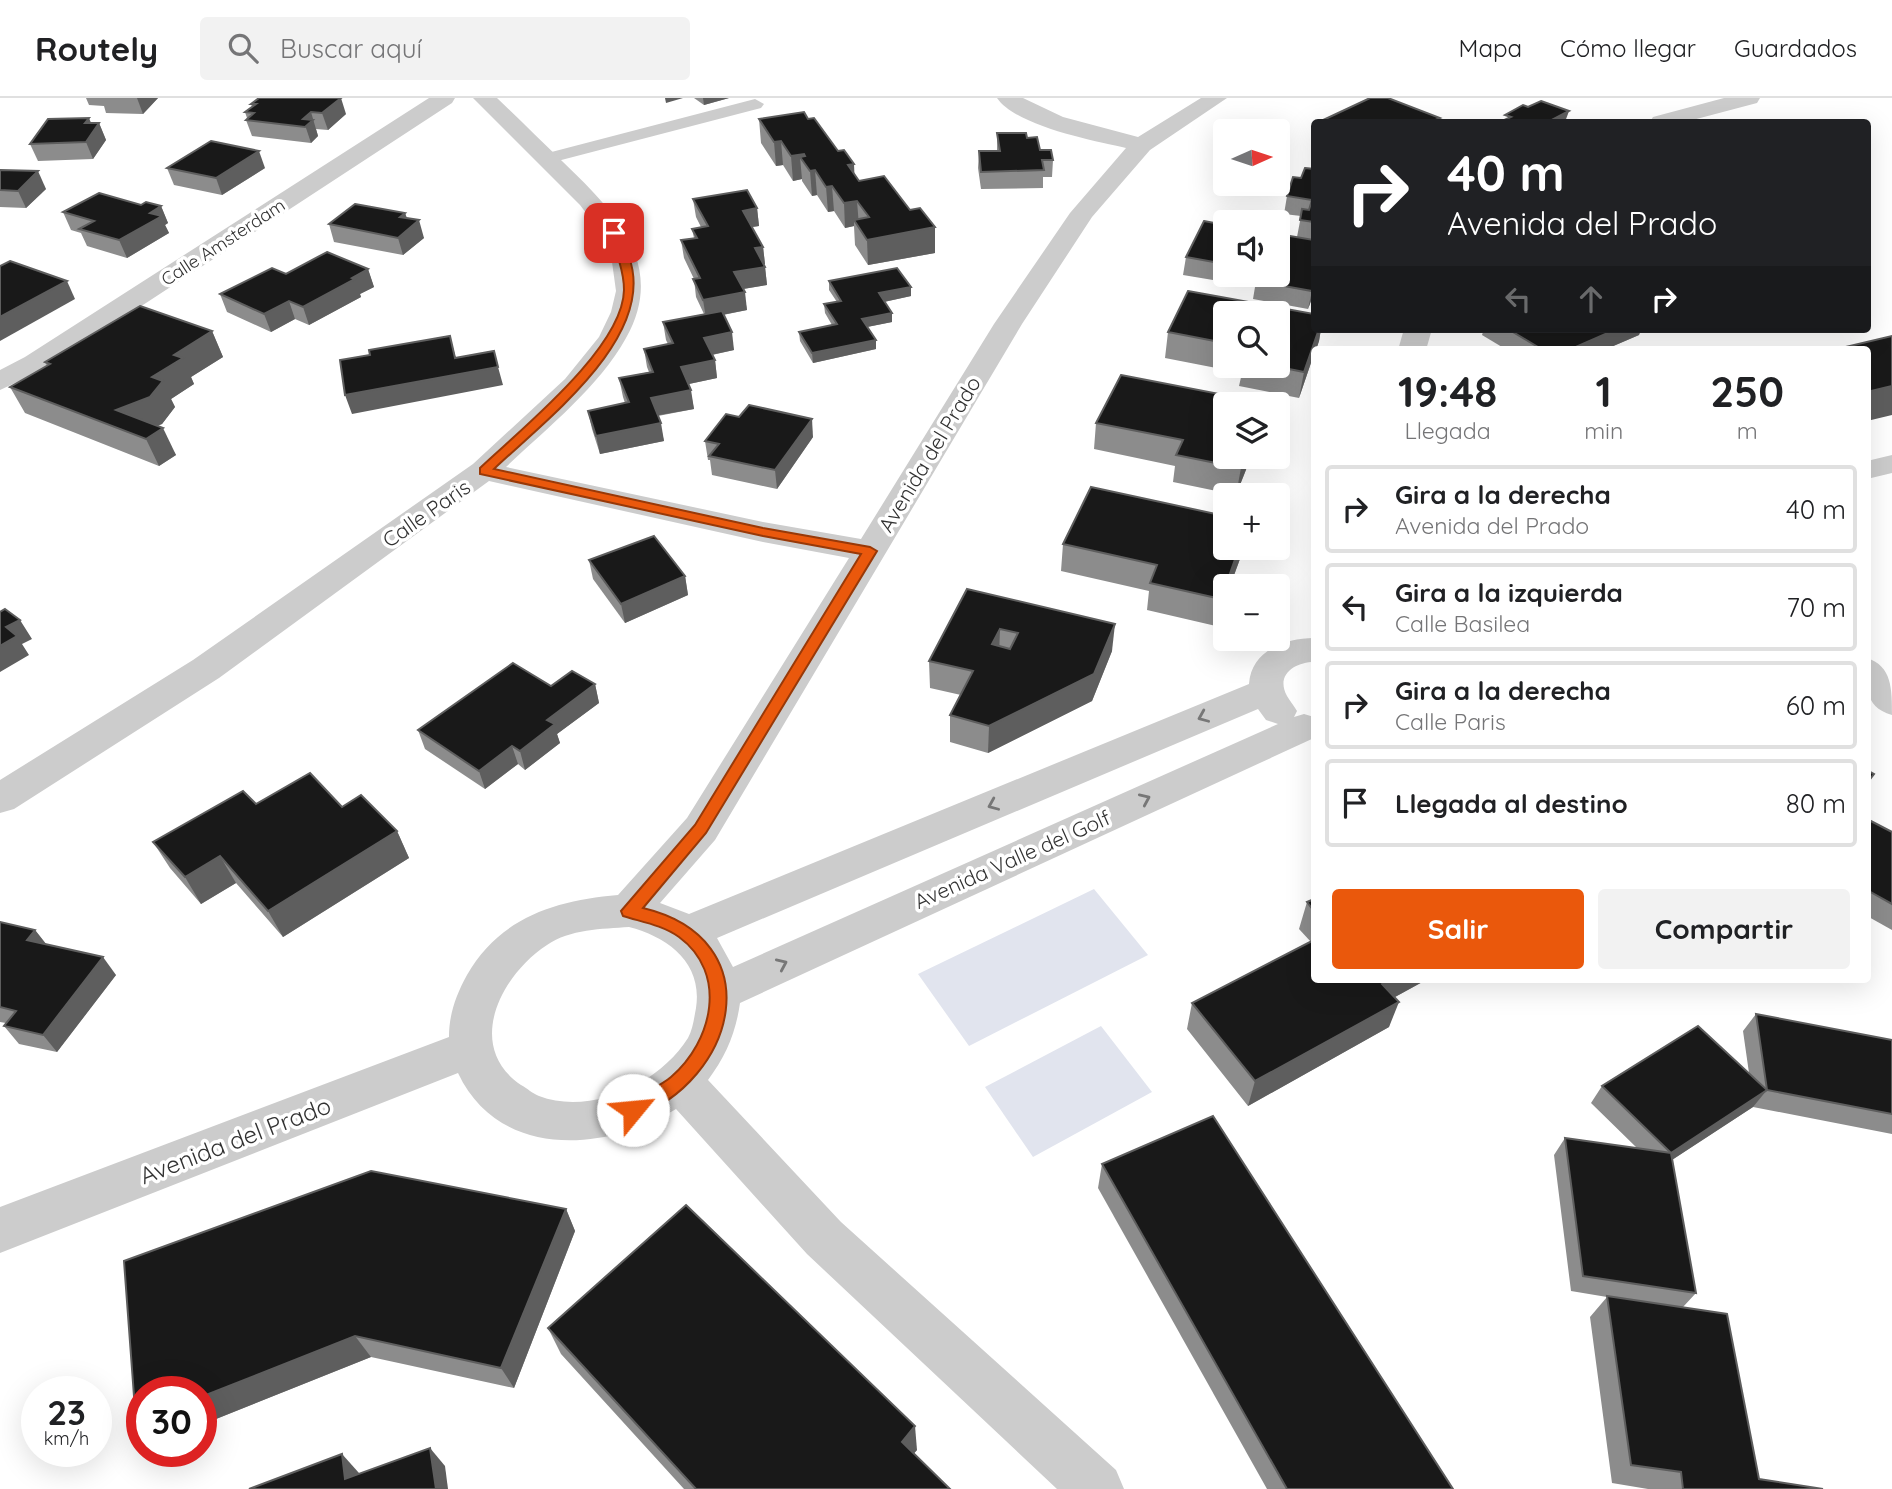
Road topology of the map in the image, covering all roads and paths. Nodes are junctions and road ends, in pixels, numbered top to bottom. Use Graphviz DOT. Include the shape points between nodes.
graph roads {
  1 [pos="444,98"];
  2 [pos="484,98"];
  3 [pos="1008,98"];
  4 [pos="1216,98"];
  5 [pos="1749,98"];
  6 [pos="755,104"];
  7 [pos="1672,119"];
  8 [pos="1142,145"];
  9 [pos="546,159"];
  10 [pos="0,381"];
  11 [pos="1892,464"];
  12 [pos="1871,469"];
  13 [pos="484,471"];
  14 [pos="870,551"];
  15 [pos="1311,650"];
  16 [pos="1871,675"];
  17 [pos="1266,691"];
  18 [pos="1892,702"];
  19 [pos="1309,727"];
  20 [pos="0,799"];
  21 [pos="629,911"];
  22 [pos="686,933"];
  23 [pos="720,992"];
  24 [pos="469,1049"];
  25 [pos="680,1081"];
  26 [pos="0,1230"];
  27 [pos="1097,1489"];
  1 -- 10 [label="street, Calle Amsterdam" via="35,363"];
  2 -- 9 [label="street, Calle Paris"];
  3 -- 8 [label="street" via="1077,130"];
  4 -- 8 [label="street, Avenida del Prado"];
  5 -- 7 [label="street"];
  6 -- 9 [label="lane"];
  8 -- 14 [label="street, Avenida del Prado" via="1082,213 1007,324"];
  9 -- 13 [label="street, Calle Paris" via="590,200 614,233 625,262 629,291 625,312 612,340 575,385"];
  11 -- 12 [label="street"];
  13 -- 14 [label="street"];
  13 -- 20 [label="street, Calle Paris" via="206,669"];
  14 -- 21 [label="street, Avenida del Prado" via="701,829"];
  15 -- 17 [label="street" via="1275,662 1266,675"];
  16 -- 18 [label="street"];
  17 -- 19 [label="street" via="1272,705 1286,718"];
  17 -- 22 [label="street, one-way"];
  23 -- 19 [label="street, Avenida Valle del Golf, one-way"];
  21 -- 22 [label="street" via="660,919"];
  21 -- 24 [label="street" via="581,914 533,933 495,965 473,1005"];
  22 -- 23 [label="street" via="709,959"];
  23 -- 25 [label="street" via="717,1023 704,1053"];
  24 -- 25 [label="street" via="483,1078 506,1102 527,1114 552,1120 607,1118 658,1098"];
  24 -- 26 [label="street, Avenida del Prado"];
  25 -- 27 [label="street" via="824,1238"];
}
